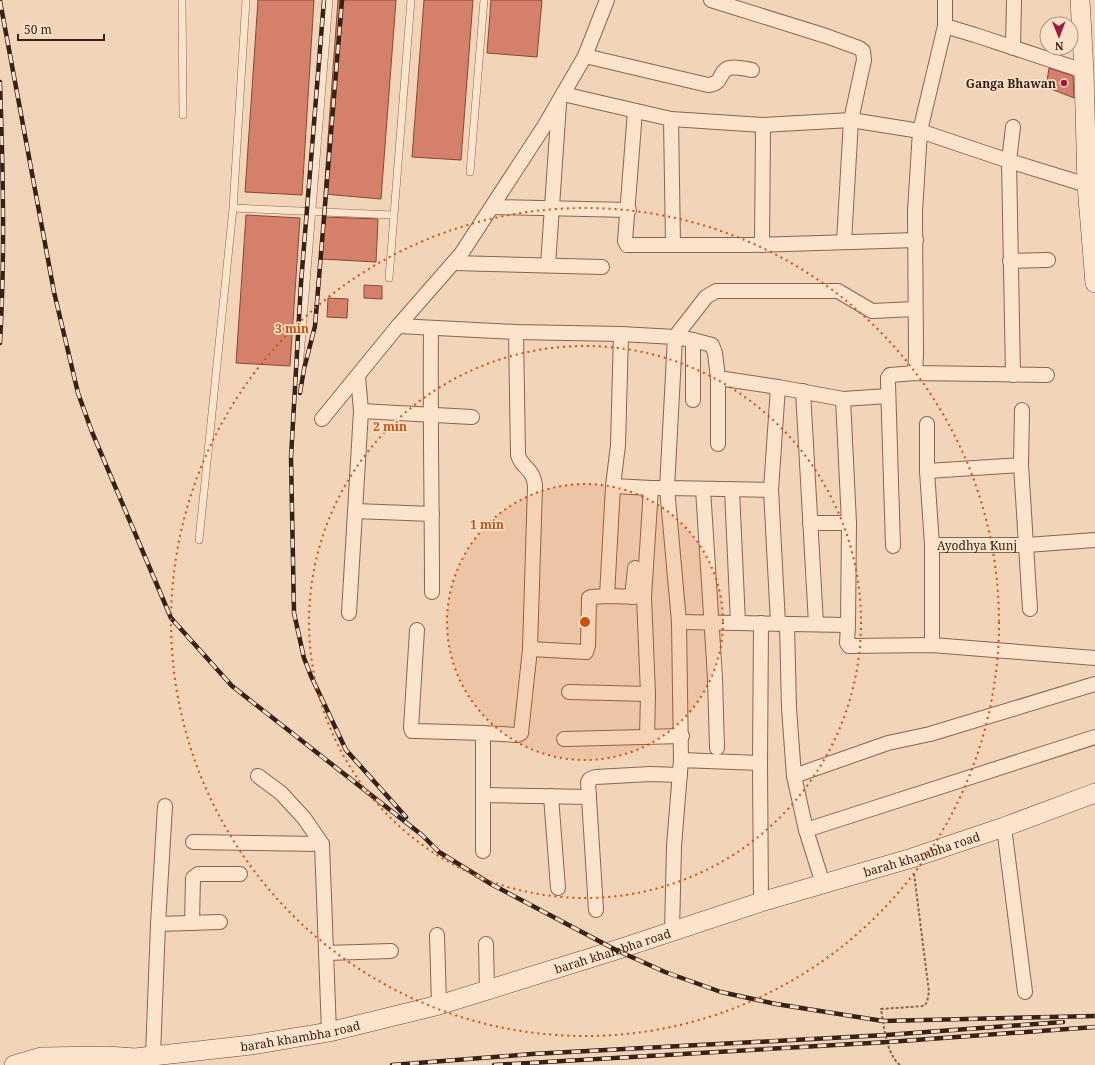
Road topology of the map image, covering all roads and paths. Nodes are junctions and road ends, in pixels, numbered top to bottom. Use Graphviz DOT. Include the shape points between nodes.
graph roads {
  1 [pos="182,0"];
  2 [pos="246,0"];
  3 [pos="329,0"];
  4 [pos="411,0"];
  5 [pos="484,0"];
  6 [pos="607,0"];
  7 [pos="711,0"];
  8 [pos="945,0"];
  9 [pos="1014,0"];
  10 [pos="1080,0"];
  11 [pos="1091,0"];
  12 [pos="945,26"];
  13 [pos="1013,48"];
  14 [pos="585,56"];
  15 [pos="1090,64"];
  16 [pos="752,70"];
  17 [pos="561,98"];
  18 [pos="635,111"];
  19 [pos="183,115"];
  20 [pos="671,119"];
  21 [pos="851,120"];
  22 [pos="763,125"];
  23 [pos="1013,127"];
  24 [pos="920,131"];
  25 [pos="1009,161"];
  26 [pos="470,172"];
  27 [pos="1088,185"];
  28 [pos="492,207"];
  29 [pos="552,207"];
  30 [pos="233,208"];
  31 [pos="628,210"];
  32 [pos="312,211"];
  33 [pos="393,215"];
  34 [pos="916,240"];
  35 [pos="844,242"];
  36 [pos="673,245"];
  37 [pos="762,245"];
  38 [pos="1048,260"];
  39 [pos="1010,261"];
  40 [pos="453,263"];
  41 [pos="548,265"];
  42 [pos="602,267"];
  43 [pos="389,278"];
  44 [pos="1095,283"];
  45 [pos="915,309"];
  46 [pos="398,326"];
  47 [pos="431,328"];
  48 [pos="516,332"];
  49 [pos="621,334"];
  50 [pos="675,337"];
  51 [pos="693,340"];
  52 [pos="915,373"];
  53 [pos="1012,375"];
  54 [pos="1047,375"];
  55 [pos="358,376"];
  56 [pos="718,378"];
  57 [pos="298,381"];
  58 [pos="778,387"];
  59 [pos="803,391"];
  60 [pos="888,396"];
  61 [pos="842,399"];
  62 [pos="693,400"];
  63 [pos="1022,410"];
  64 [pos="361,411"];
  65 [pos="430,415"];
  66 [pos="472,417"];
  67 [pos="322,419"];
  68 [pos="927,424"];
  69 [pos="718,444"];
  70 [pos="1021,465"];
  71 [pos="927,471"];
  72 [pos="613,486"];
  73 [pos="651,488"];
  74 [pos="667,488"];
  75 [pos="703,488"];
  76 [pos="732,490"];
  77 [pos="771,490"];
  78 [pos="355,511"];
  79 [pos="432,514"];
  80 [pos="810,523"];
  81 [pos="849,523"];
  82 [pos="199,540"];
  83 [pos="1095,540"];
  84 [pos="932,545"];
  85 [pos="1027,545"];
  86 [pos="893,546"];
  87 [pos="635,568"];
  88 [pos="432,592"];
  89 [pos="607,596"];
  90 [pos="638,597"];
  91 [pos="1030,608"];
  92 [pos="349,613"];
  93 [pos="679,622"];
  94 [pos="712,622"];
  95 [pos="738,623"];
  96 [pos="761,623"];
  97 [pos="783,624"];
  98 [pos="816,624"];
  99 [pos="848,624"];
  100 [pos="417,630"];
  101 [pos="932,645"];
  102 [pos="530,649"];
  103 [pos="1095,658"];
  104 [pos="1095,684"];
  105 [pos="569,692"];
  106 [pos="648,694"];
  107 [pos="483,733"];
  108 [pos="682,736"];
  109 [pos="1095,737"];
  110 [pos="647,738"];
  111 [pos="564,739"];
  112 [pos="717,748"];
  113 [pos="681,760"];
  114 [pos="760,763"];
  115 [pos="680,775"];
  116 [pos="258,776"];
  117 [pos="794,776"];
  118 [pos="1095,793"];
  119 [pos="483,795"];
  120 [pos="551,796"];
  121 [pos="589,797"];
  122 [pos="165,806"];
  123 [pos="1004,827"];
  124 [pos="806,830"];
  125 [pos="193,842"];
  126 [pos="322,844"];
  127 [pos="483,851"];
  128 [pos="912,858"];
  129 [pos="240,874"];
  130 [pos="823,884"];
  131 [pos="558,888"];
  132 [pos="761,902"];
  133 [pos="596,910"];
  134 [pos="220,922"];
  135 [pos="192,923"];
  136 [pos="158,924"];
  137 [pos="672,932"];
  138 [pos="437,935"];
  139 [pos="486,944"];
  140 [pos="391,951"];
  141 [pos="326,953"];
  142 [pos="487,991"];
  143 [pos="1025,992"];
  144 [pos="439,1005"];
  145 [pos="329,1032"];
  146 [pos="153,1056"];
  147 [pos="126,1062"];
  148 [pos="14,1065"];
  149 [pos="900,1065"];
  1 -- 19 [label="lane"];
  2 -- 30 [label="lane"];
  3 -- 32 [label="lane"];
  4 -- 33 [label="lane"];
  5 -- 26 [label="lane"];
  6 -- 14 [label="street"];
  7 -- 21 [label="street" via="860,48 864,60"];
  8 -- 12 [label="street"];
  9 -- 13 [label="street"];
  10 -- 15 [label="street"];
  11 -- 15 [label="street"];
  12 -- 13 [label="street"];
  12 -- 24 [label="street"];
  13 -- 15 [label="street"];
  14 -- 16 [label="street" via="708,84 717,83 727,68"];
  14 -- 17 [label="street"];
  15 -- 27 [label="street"];
  17 -- 18 [label="street"];
  17 -- 28 [label="street"];
  17 -- 29 [label="street"];
  18 -- 20 [label="street"];
  18 -- 31 [label="street"];
  20 -- 22 [label="street"];
  20 -- 36 [label="street"];
  21 -- 22 [label="street"];
  21 -- 24 [label="street"];
  21 -- 35 [label="street"];
  22 -- 37 [label="street"];
  23 -- 25 [label="street"];
  24 -- 25 [label="street"];
  24 -- 34 [label="street" via="915,211"];
  25 -- 27 [label="street"];
  25 -- 39 [label="street"];
  27 -- 44 [label="street"];
  28 -- 29 [label="street"];
  28 -- 40 [label="street"];
  29 -- 31 [label="street"];
  29 -- 41 [label="street"];
  30 -- 32 [label="lane"];
  30 -- 82 [label="lane"];
  31 -- 36 [label="street" via="625,241 627,245"];
  32 -- 33 [label="lane"];
  32 -- 57 [label="lane"];
  33 -- 43 [label="lane"];
  34 -- 35 [label="street"];
  34 -- 45 [label="street"];
  35 -- 37 [label="street"];
  36 -- 37 [label="street"];
  38 -- 39 [label="street"];
  39 -- 53 [label="street"];
  40 -- 41 [label="street"];
  40 -- 46 [label="street"];
  41 -- 42 [label="street"];
  45 -- 50 [label="street" via="872,311 838,290 716,291 706,297"];
  45 -- 52 [label="street"];
  46 -- 47 [label="street"];
  46 -- 55 [label="street"];
  47 -- 48 [label="street"];
  47 -- 65 [label="street"];
  48 -- 49 [label="street"];
  48 -- 102 [label="street" via="518,455 533,475 535,486"];
  49 -- 50 [label="street"];
  49 -- 72 [label="street" via="618,445"];
  50 -- 51 [label="street"];
  50 -- 74 [label="street"];
  51 -- 56 [label="street" via="710,344 714,348"];
  51 -- 62 [label="street"];
  52 -- 53 [label="street"];
  52 -- 60 [label="street" via="890,375"];
  53 -- 54 [label="street"];
  55 -- 64 [label="street"];
  55 -- 67 [label="street"];
  56 -- 58 [label="street"];
  56 -- 69 [label="street"];
  58 -- 59 [label="street"];
  58 -- 77 [label="street"];
  59 -- 61 [label="street"];
  59 -- 80 [label="street"];
  60 -- 61 [label="street"];
  60 -- 86 [label="street"];
  61 -- 81 [label="street"];
  63 -- 70 [label="street"];
  64 -- 65 [label="street"];
  64 -- 78 [label="street"];
  65 -- 66 [label="street"];
  65 -- 79 [label="street"];
  68 -- 71 [label="street, Ayodhya Kunj"];
  70 -- 71 [label="street"];
  70 -- 85 [label="street"];
  71 -- 84 [label="street, Ayodhya Kunj"];
  72 -- 73 [label="street"];
  72 -- 89 [label="street"];
  73 -- 74 [label="street"];
  73 -- 90 [label="street"];
  74 -- 75 [label="street"];
  74 -- 93 [label="street"];
  75 -- 76 [label="street"];
  75 -- 94 [label="street"];
  76 -- 77 [label="street"];
  76 -- 95 [label="street"];
  77 -- 97 [label="street"];
  78 -- 79 [label="street"];
  78 -- 92 [label="street"];
  79 -- 88 [label="street"];
  80 -- 81 [label="street"];
  80 -- 98 [label="street"];
  81 -- 99 [label="street"];
  83 -- 85 [label="street, Ayodhya Kunj"];
  84 -- 85 [label="street, Ayodhya Kunj"];
  84 -- 101 [label="street"];
  85 -- 91 [label="street"];
  87 -- 90 [label="street"];
  89 -- 90 [label="street"];
  89 -- 102 [label="street" via="589,598 586,652"];
  90 -- 106 [label="street"];
  93 -- 94 [label="street"];
  93 -- 108 [label="street"];
  94 -- 95 [label="street"];
  94 -- 112 [label="street"];
  95 -- 96 [label="street"];
  96 -- 97 [label="street"];
  96 -- 114 [label="street"];
  97 -- 98 [label="street"];
  97 -- 117 [label="street"];
  98 -- 99 [label="street"];
  99 -- 101 [label="street" via="849,646"];
  100 -- 107 [label="street" via="412,731"];
  101 -- 103 [label="street"];
  102 -- 107 [label="street" via="521,733"];
  104 -- 117 [label="street" via="930,734 888,743"];
  105 -- 106 [label="street"];
  106 -- 110 [label="street"];
  107 -- 119 [label="street"];
  108 -- 110 [label="street"];
  108 -- 113 [label="street"];
  109 -- 124 [label="street"];
  110 -- 111 [label="street"];
  113 -- 114 [label="street"];
  113 -- 115 [label="street"];
  114 -- 132 [label="street"];
  115 -- 121 [label="street" via="592,777 588,782"];
  115 -- 137 [label="street" via="674,846"];
  116 -- 126 [label="street" via="280,793 304,818"];
  117 -- 124 [label="street"];
  118 -- 123 [label="street, barah khambha road"];
  119 -- 120 [label="street"];
  119 -- 127 [label="street"];
  120 -- 121 [label="street"];
  120 -- 131 [label="street"];
  121 -- 133 [label="street"];
  122 -- 136 [label="street"];
  123 -- 128 [label="street, barah khambha road"];
  123 -- 143 [label="street"];
  124 -- 130 [label="street"];
  125 -- 126 [label="street"];
  126 -- 141 [label="street"];
  128 -- 130 [label="street, barah khambha road"];
  128 -- 149 [label="path" via="929,992 924,1006 881,1009 890,1052"];
  129 -- 135 [label="street" via="194,876"];
  130 -- 132 [label="street, barah khambha road"];
  132 -- 137 [label="street, barah khambha road"];
  134 -- 135 [label="street"];
  135 -- 136 [label="street"];
  136 -- 146 [label="street"];
  137 -- 142 [label="street, barah khambha road"];
  138 -- 144 [label="street"];
  139 -- 142 [label="street"];
  140 -- 141 [label="street"];
  141 -- 145 [label="street"];
  142 -- 144 [label="street, barah khambha road"];
  144 -- 145 [label="street, barah khambha road"];
  145 -- 146 [label="street, barah khambha road" via="251,1045"];
  146 -- 147 [label="street, barah khambha road"];
  147 -- 148 [label="street, barah khambha road" via="107,1056 41,1057"];
}
